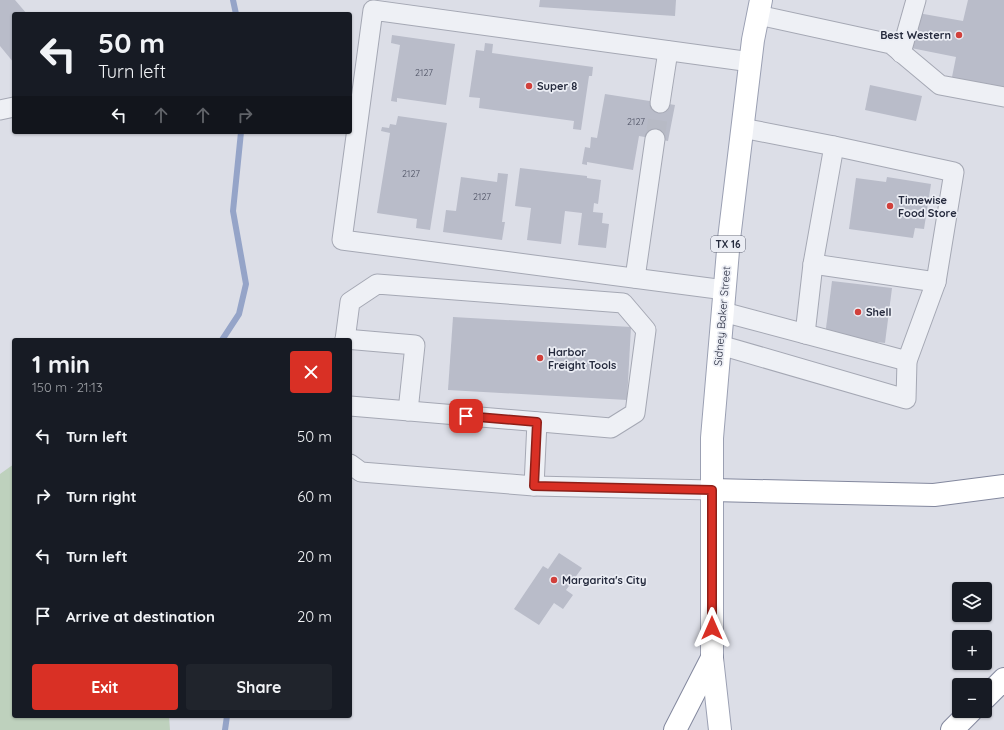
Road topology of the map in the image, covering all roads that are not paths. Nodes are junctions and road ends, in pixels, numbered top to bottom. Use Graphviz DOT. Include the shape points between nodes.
graph roads {
  1 [pos="916,0"];
  2 [pos="760,7"];
  3 [pos="668,51"];
  4 [pos="901,53"];
  5 [pos="751,62"];
  6 [pos="1004,97"];
  7 [pos="660,103"];
  8 [pos="12,107"];
  9 [pos="0,110"];
  10 [pos="742,128"];
  11 [pos="655,139"];
  12 [pos="834,146"];
  13 [pos="812,264"];
  14 [pos="636,278"];
  15 [pos="936,282"];
  16 [pos="725,290"];
  17 [pos="722,312"];
  18 [pos="805,334"];
  19 [pos="345,338"];
  20 [pos="352,340"];
  21 [pos="720,345"];
  22 [pos="907,361"];
  23 [pos="352,406"];
  24 [pos="408,411"];
  25 [pos="537,422"];
  26 [pos="352,465"];
  27 [pos="534,486"];
  28 [pos="1004,486"];
  29 [pos="712,490"];
  30 [pos="712,658"];
  31 [pos="1004,679"];
  32 [pos="992,691"];
  33 [pos="964,718"];
  34 [pos="675,730"];
  35 [pos="720,730"];
  36 [pos="952,730"];
  1 -- 4 [label="lane"];
  2 -- 4 [label="lane" via="891,44"];
  2 -- 5 [label="main road, Sidney Baker Street / TX 16"];
  3 -- 5 [label="lane"];
  3 -- 7 [label="lane"];
  3 -- 14 [label="lane" via="373,10 342,240"];
  4 -- 6 [label="lane" via="940,85"];
  5 -- 10 [label="main road, Sidney Baker Street / TX 16"];
  8 -- 9 [label="lane"];
  10 -- 12 [label="lane"];
  10 -- 16 [label="main road, Sidney Baker Street / TX 16"];
  11 -- 14 [label="lane"];
  12 -- 13 [label="lane"];
  12 -- 15 [label="lane" via="954,172"];
  13 -- 15 [label="lane"];
  13 -- 18 [label="lane"];
  14 -- 16 [label="lane"];
  15 -- 22 [label="lane"];
  16 -- 17 [label="main road, Sidney Baker Street / TX 16"];
  17 -- 18 [label="lane"];
  17 -- 21 [label="main road, Sidney Baker Street / TX 16"];
  18 -- 22 [label="lane"];
  19 -- 25 [label="lane" via="350,302 377,284 624,303 646,330 635,413 611,428"];
  20 -- 24 [label="lane" via="415,345"];
  21 -- 22 [label="lane" via="906,399"];
  21 -- 29 [label="main road, Sidney Baker Street / TX 16" via="712,438"];
  23 -- 24 [label="lane"];
  24 -- 25 [label="lane"];
  25 -- 27 [label="lane"];
  26 -- 27 [label="lane" via="361,472"];
  27 -- 29 [label="lane"];
  28 -- 29 [label="main road" via="934,495"];
  29 -- 30 [label="main road, TX 16"];
  30 -- 34 [label="main road"];
  30 -- 35 [label="main road, TX 16"];
  31 -- 32 [label="main road"];
  33 -- 36 [label="main road"];
}
